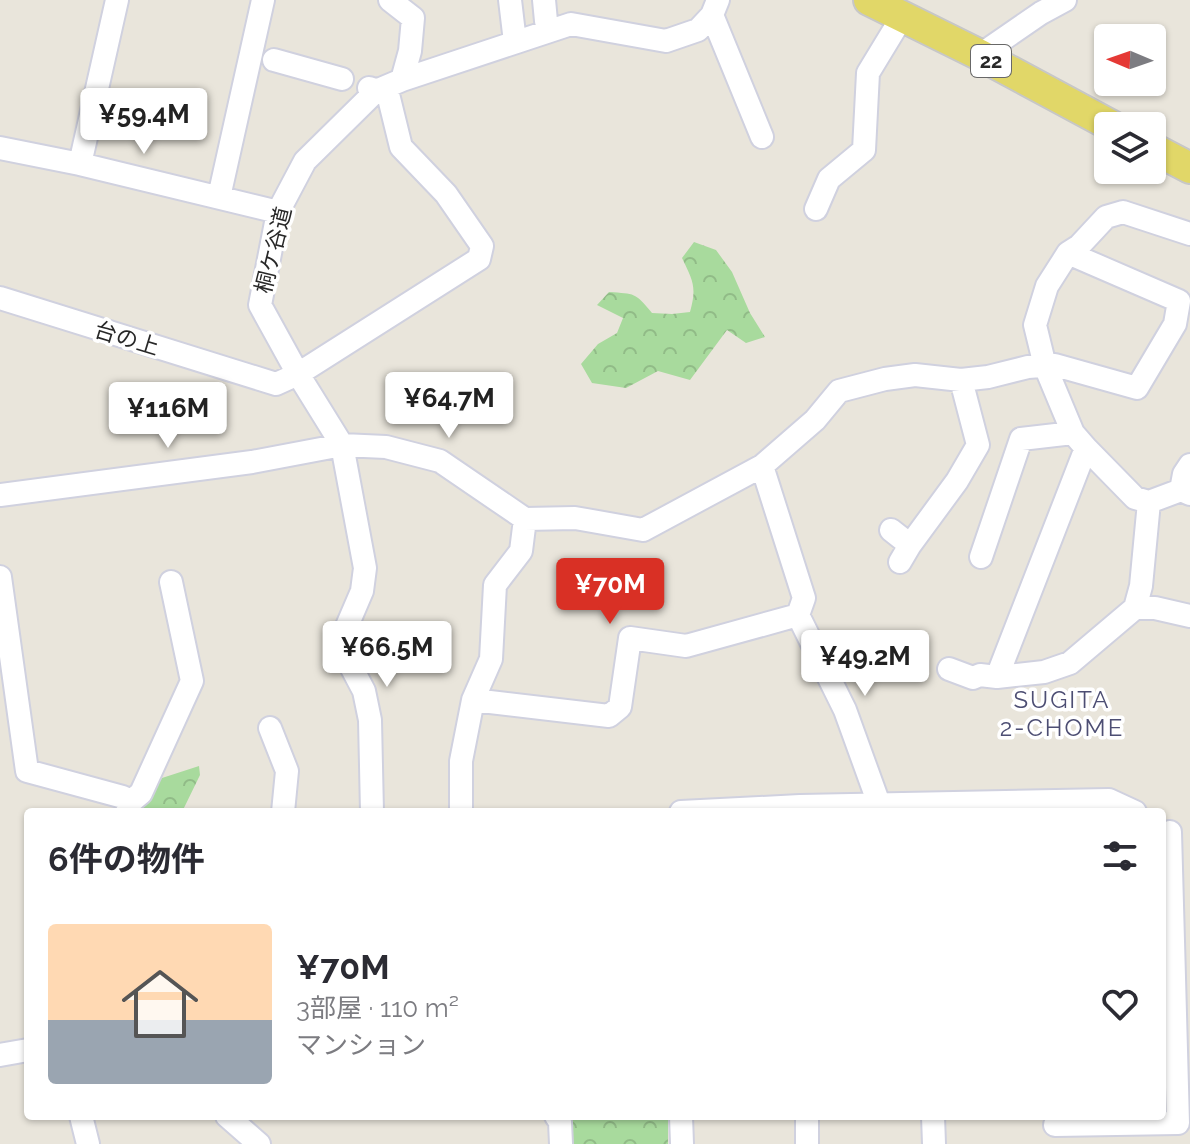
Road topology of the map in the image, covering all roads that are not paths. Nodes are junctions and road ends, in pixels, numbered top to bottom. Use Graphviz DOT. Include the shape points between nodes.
graph roads {
  1 [pos="117,0"];
  2 [pos="263,0"];
  3 [pos="390,0"];
  4 [pos="510,0"];
  5 [pos="544,0"];
  6 [pos="869,0"];
  7 [pos="1065,0"];
  8 [pos="715,7"];
  9 [pos="902,17"];
  10 [pos="550,30"];
  11 [pos="515,42"];
  12 [pos="980,55"];
  13 [pos="274,60"];
  14 [pos="342,79"];
  15 [pos="402,80"];
  16 [pos="371,89"];
  17 [pos="1094,116"];
  18 [pos="762,137"];
  19 [pos="0,148"];
  20 [pos="1166,155"];
  21 [pos="80,164"];
  22 [pos="1190,168"];
  23 [pos="219,197"];
  24 [pos="816,209"];
  25 [pos="278,212"];
  26 [pos="1190,234"];
  27 [pos="1068,253"];
  28 [pos="0,298"];
  29 [pos="1045,366"];
  30 [pos="298,374"];
  31 [pos="961,380"];
  32 [pos="1080,440"];
  33 [pos="342,445"];
  34 [pos="1190,465"];
  35 [pos="762,466"];
  36 [pos="1187,491"];
  37 [pos="0,495"];
  38 [pos="1149,502"];
  39 [pos="525,519"];
  40 [pos="891,530"];
  41 [pos="981,557"];
  42 [pos="0,577"];
  43 [pos="171,582"];
  44 [pos="1135,608"];
  45 [pos="798,615"];
  46 [pos="1190,616"];
  47 [pos="949,669"];
  48 [pos="997,677"];
  49 [pos="473,700"];
  50 [pos="270,728"];
  51 [pos="879,804"];
  52 [pos="1044,807"];
  53 [pos="128,808"];
  54 [pos="283,808"];
  55 [pos="372,808"];
  56 [pos="461,808"];
  57 [pos="816,808"];
  58 [pos="924,808"];
  59 [pos="1126,808"];
  60 [pos="1166,830"];
  61 [pos="1190,845"];
  62 [pos="24,1051"];
  63 [pos="0,1055"];
  64 [pos="82,1120"];
  65 [pos="232,1120"];
  66 [pos="559,1120"];
  67 [pos="681,1120"];
  68 [pos="807,1120"];
  69 [pos="933,1120"];
  70 [pos="1055,1128"];
  71 [pos="88,1144"];
  72 [pos="259,1144"];
  73 [pos="561,1144"];
  74 [pos="682,1144"];
  75 [pos="807,1144"];
  76 [pos="934,1144"];
  1 -- 21 [label="street"];
  2 -- 23 [label="street"];
  3 -- 15 [label="street" via="413,18"];
  4 -- 11 [label="street"];
  5 -- 10 [label="street"];
  6 -- 9 [label="main road, 22"];
  7 -- 12 [label="street"];
  8 -- 10 [label="street, 桐ケ谷道" via="698,30 666,41 571,24"];
  8 -- 18 [label="street"];
  9 -- 12 [label="main road, 22"];
  9 -- 24 [label="street" via="868,73 864,150 829,179"];
  10 -- 11 [label="street, 桐ケ谷道"];
  11 -- 15 [label="street, 桐ケ谷道"];
  12 -- 17 [label="main road, 22"];
  13 -- 14 [label="street"];
  15 -- 16 [label="street, 桐ケ谷道"];
  16 -- 25 [label="street, 桐ケ谷道" via="305,161"];
  16 -- 30 [label="street" via="388,94 401,147 446,194 482,246 479,259"];
  19 -- 21 [label="street"];
  20 -- 22 [label="main road"];
  21 -- 23 [label="street"];
  23 -- 25 [label="street"];
  25 -- 30 [label="street, 桐ケ谷道" via="260,305"];
  26 -- 27 [label="street" via="1123,212 1106,217"];
  27 -- 29 [label="street" via="1047,286 1035,325"];
  27 -- 29 [label="street" via="1179,301 1175,324 1137,388"];
  28 -- 30 [label="street, 台の上" via="276,384"];
  29 -- 31 [label="street"];
  29 -- 32 [label="street"];
  30 -- 33 [label="street, 桐ケ谷道"];
  31 -- 35 [label="street" via="915,375 839,391 815,420"];
  31 -- 40 [label="street" via="978,445 905,553"];
  32 -- 38 [label="street" via="1135,498"];
  32 -- 41 [label="street" via="1021,439"];
  32 -- 48 [label="street"];
  33 -- 37 [label="street"];
  33 -- 39 [label="street" via="386,447 440,461"];
  33 -- 55 [label="street" via="365,568 347,626 345,655 364,691 370,720"];
  34 -- 36 [label="street" via="1184,474"];
  35 -- 39 [label="street" via="643,530 575,518"];
  35 -- 45 [label="street" via="804,598"];
  36 -- 38 [label="street"];
  38 -- 44 [label="street"];
  39 -- 49 [label="street" via="521,551 495,585 491,659"];
  42 -- 53 [label="street" via="27,771 123,797"];
  43 -- 53 [label="street" via="192,681 141,793"];
  44 -- 46 [label="street"];
  44 -- 48 [label="street" via="1070,663"];
  45 -- 49 [label="street" via="686,646 630,638 620,707 609,716"];
  45 -- 51 [label="street" via="845,710"];
  47 -- 48 [label="street" via="973,678"];
  49 -- 56 [label="street" via="461,761"];
  50 -- 54 [label="street" via="287,771"];
  51 -- 57 [label="street"];
  51 -- 58 [label="street"];
  52 -- 58 [label="street"];
  52 -- 59 [label="street" via="1109,800"];
  60 -- 61 [label="street"];
  60 -- 70 [label="street" via="1178,1123"];
  62 -- 63 [label="street"];
  64 -- 71 [label="street"];
  65 -- 72 [label="street"];
  66 -- 73 [label="street"];
  67 -- 74 [label="street"];
  68 -- 75 [label="street"];
  69 -- 76 [label="street"];
}
